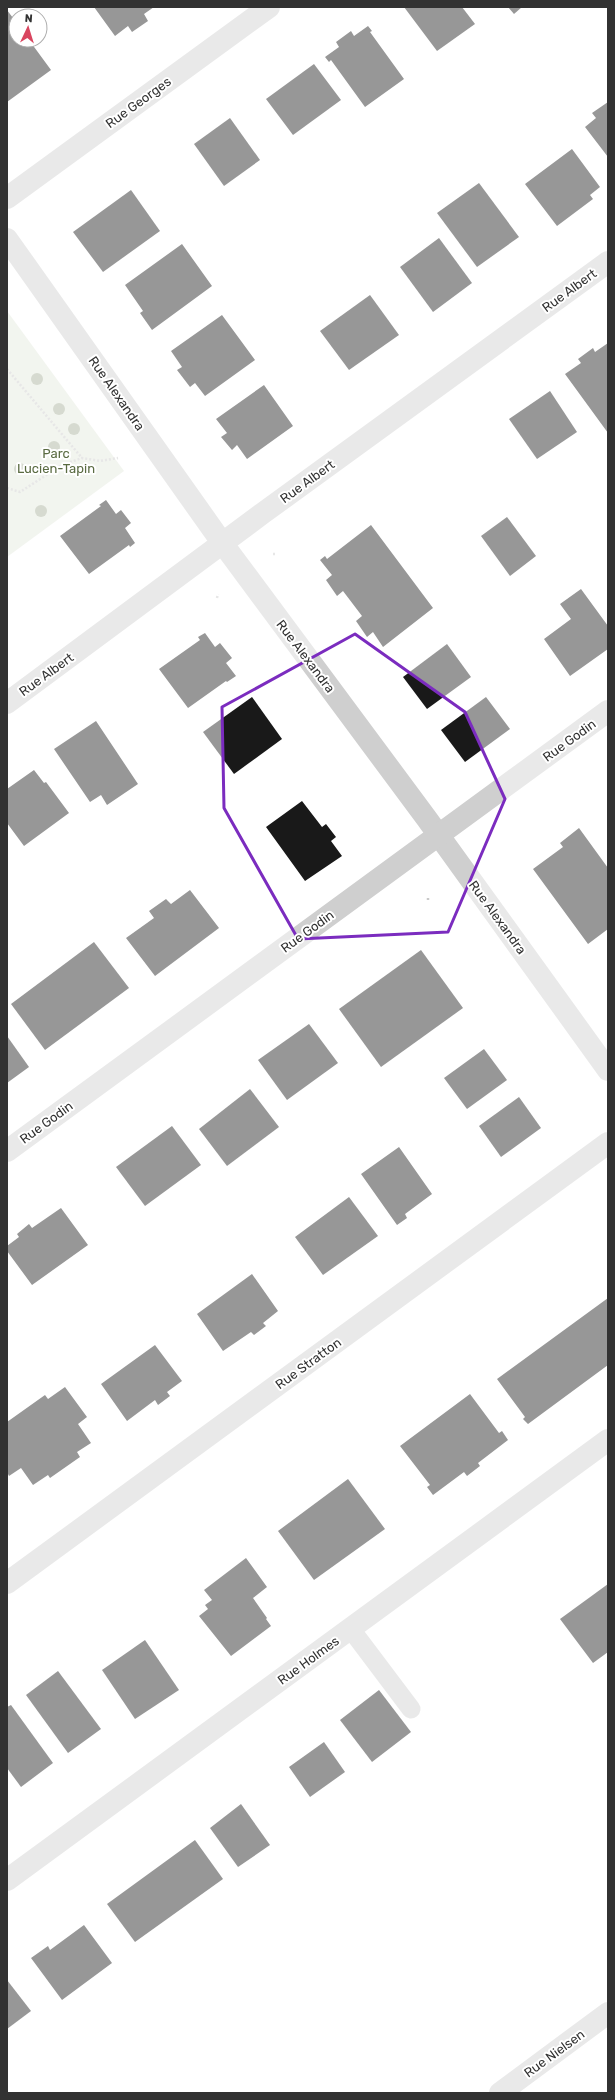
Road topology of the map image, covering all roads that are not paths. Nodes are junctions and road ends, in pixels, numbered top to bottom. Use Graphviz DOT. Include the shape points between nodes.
graph roads {
  1 [pos="269,7"];
  2 [pos="7,198"];
  3 [pos="7,239"];
  4 [pos="608,262"];
  5 [pos="223,544"];
  6 [pos="7,703"];
  7 [pos="608,711"];
  8 [pos="438,835"];
  9 [pos="608,1070"];
  10 [pos="608,1143"];
  11 [pos="7,1151"];
  12 [pos="608,1440"];
  13 [pos="7,1583"];
  14 [pos="350,1628"];
  15 [pos="411,1709"];
  16 [pos="7,1880"];
  17 [pos="608,2013"];
  18 [pos="500,2093"];
  1 -- 2 [label="street, Rue Georges"];
  3 -- 5 [label="street, Rue Alexandra"];
  4 -- 5 [label="street, Rue Albert"];
  5 -- 6 [label="street, Rue Albert"];
  5 -- 8 [label="street, Rue Alexandra"];
  7 -- 8 [label="street, Rue Godin"];
  8 -- 9 [label="street, Rue Alexandra"];
  8 -- 11 [label="street, Rue Godin"];
  10 -- 13 [label="street, Rue Stratton"];
  12 -- 14 [label="street, Rue Holmes"];
  14 -- 15 [label="lane"];
  14 -- 16 [label="street, Rue Holmes"];
  17 -- 18 [label="street, Rue Nielsen"];
}
